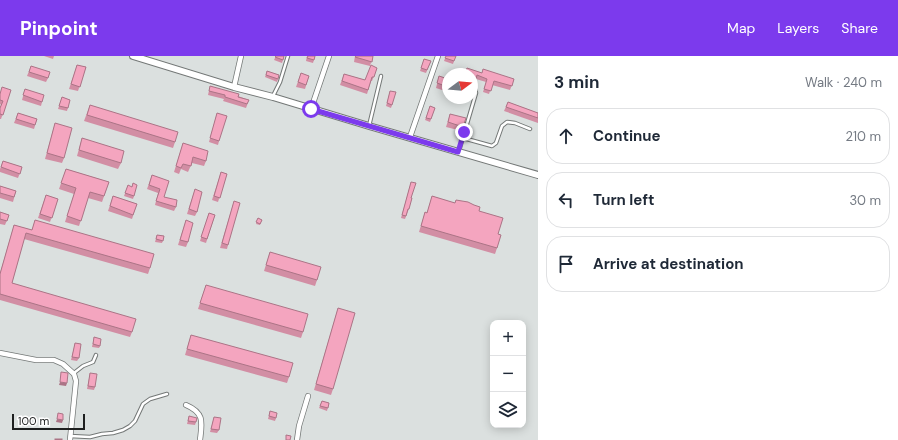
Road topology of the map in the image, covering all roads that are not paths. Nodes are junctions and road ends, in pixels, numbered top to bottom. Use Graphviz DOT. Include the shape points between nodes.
graph roads {
  1 [pos="132,56"];
  2 [pos="241,56"];
  3 [pos="288,56"];
  4 [pos="329,56"];
  5 [pos="438,56"];
  6 [pos="381,76"];
  7 [pos="234,87"];
  8 [pos="273,96"];
  9 [pos="473,104"];
  10 [pos="311,109"];
  11 [pos="369,126"];
  12 [pos="530,128"];
  13 [pos="410,137"];
  14 [pos="463,138"];
  15 [pos="458,152"];
  16 [pos="538,175"];
  17 [pos="0,353"];
  18 [pos="96,355"];
  19 [pos="74,374"];
  20 [pos="167,394"];
  21 [pos="308,396"];
  22 [pos="186,405"];
  23 [pos="70,438"];
  24 [pos="200,440"];
  25 [pos="297,440"];
  1 -- 7 [label="main road"];
  2 -- 7 [label="street"];
  3 -- 8 [label="lane"];
  4 -- 10 [label="street"];
  5 -- 13 [label="street"];
  6 -- 11 [label="lane"];
  7 -- 8 [label="main road"];
  8 -- 10 [label="main road"];
  9 -- 14 [label="lane"];
  10 -- 11 [label="main road"];
  11 -- 13 [label="main road"];
  12 -- 14 [label="lane" via="507,122 502,126 496,143 492,146"];
  13 -- 15 [label="main road"];
  14 -- 15 [label="lane"];
  15 -- 16 [label="main road"];
  17 -- 19 [label="street" via="36,360 54,360"];
  18 -- 19 [label="lane" via="93,362"];
  19 -- 23 [label="street" via="76,381"];
  20 -- 23 [label="lane" via="143,404 135,421 122,430 90,437"];
  21 -- 25 [label="street"];
  22 -- 24 [label="street" via="201,416"];
}
